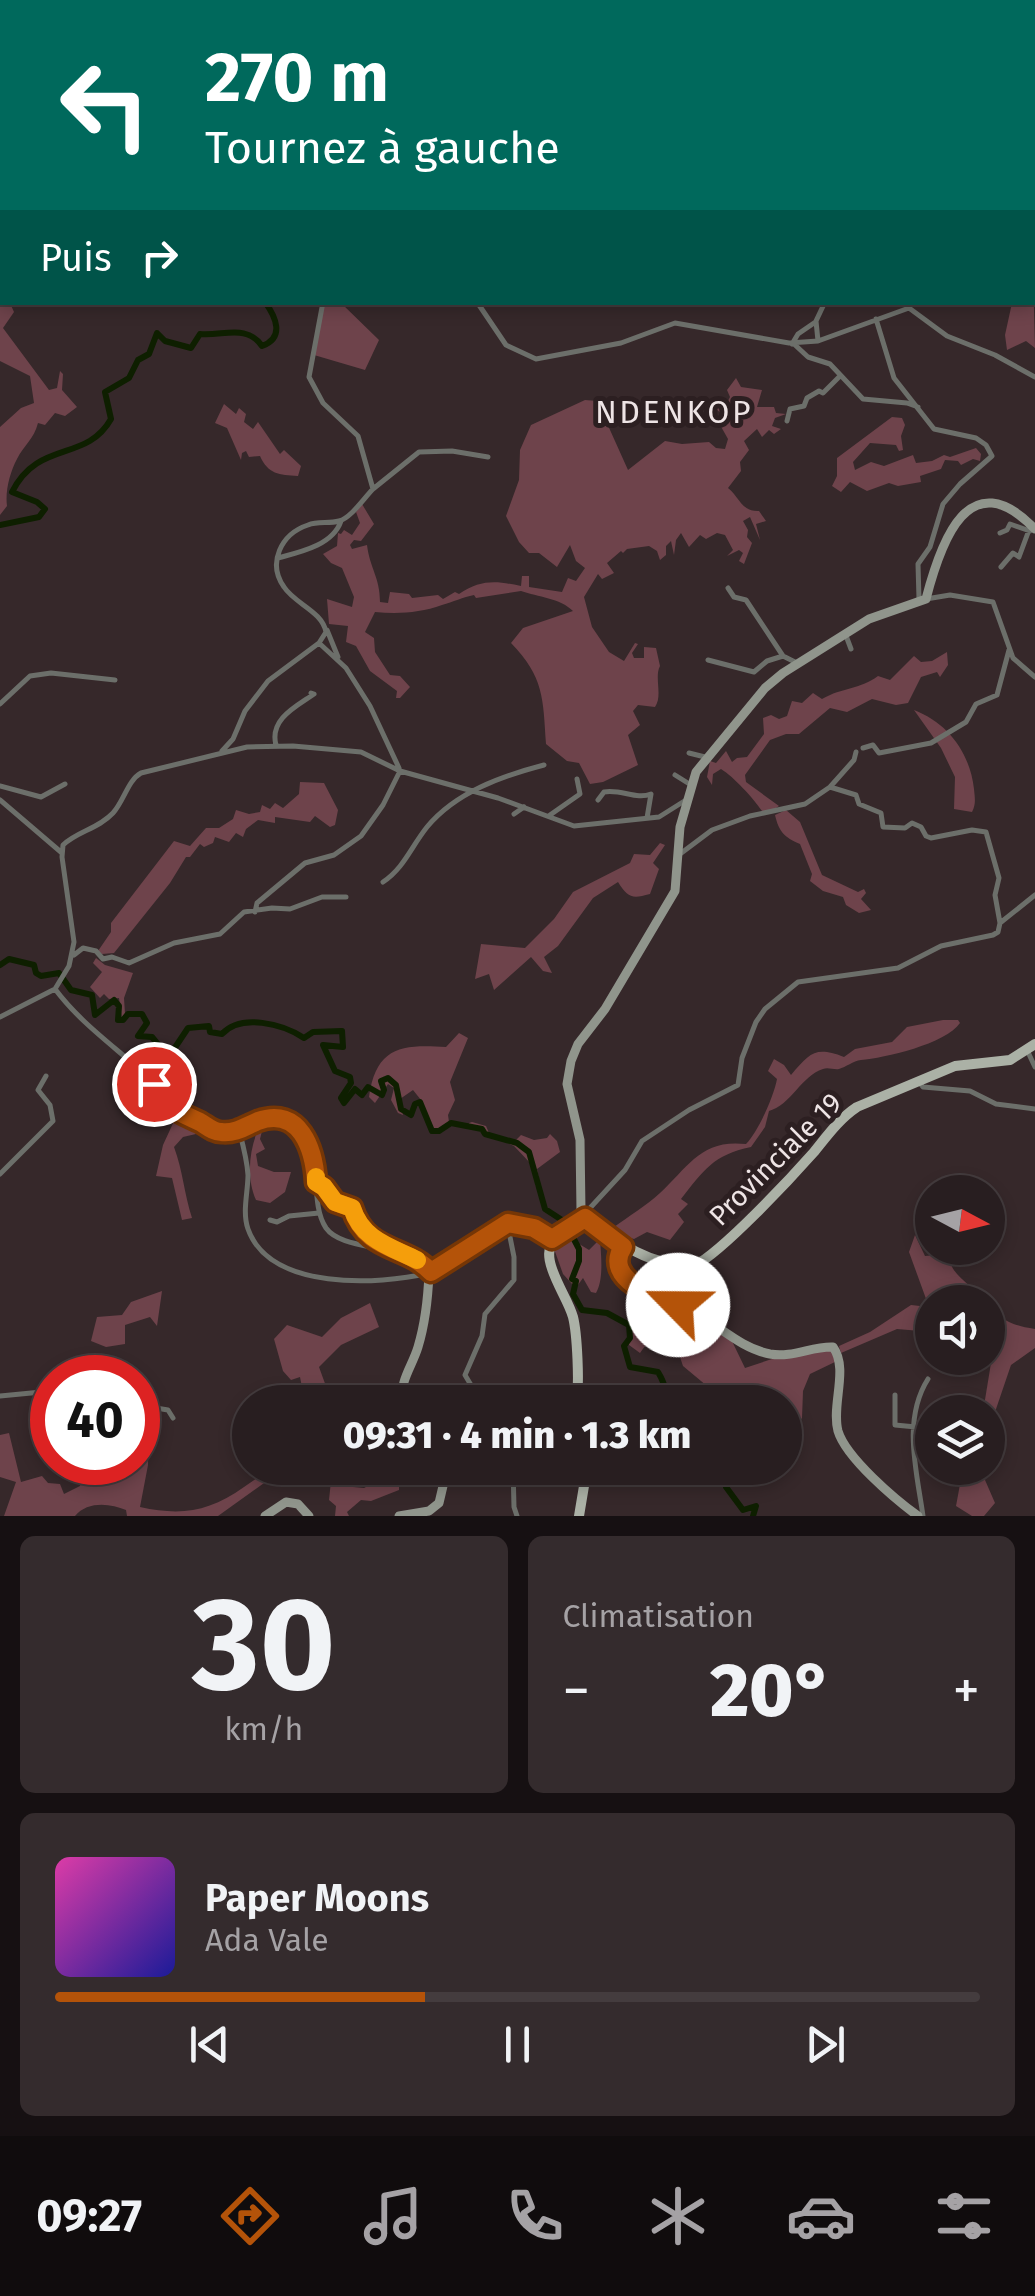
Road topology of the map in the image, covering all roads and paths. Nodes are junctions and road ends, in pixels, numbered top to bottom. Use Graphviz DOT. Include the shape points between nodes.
graph roads {
  1 [pos="322,305"];
  2 [pos="479,305"];
  3 [pos="486,305"];
  4 [pos="824,305"];
  5 [pos="483,310"];
  6 [pos="876,319"];
  7 [pos="816,321"];
  8 [pos="818,341"];
  9 [pos="793,344"];
  10 [pos="840,376"];
  11 [pos="1035,376"];
  12 [pos="918,407"];
  13 [pos="786,420"];
  14 [pos="488,456"];
  15 [pos="374,490"];
  16 [pos="342,521"];
  17 [pos="1033,530"];
  18 [pos="1000,534"];
  19 [pos="277,558"];
  20 [pos="1001,567"];
  21 [pos="728,588"];
  22 [pos="923,601"];
  23 [pos="875,617"];
  24 [pos="891,620"];
  25 [pos="326,628"];
  26 [pos="845,634"];
  27 [pos="318,643"];
  28 [pos="851,648"];
  29 [pos="1009,650"];
  30 [pos="783,656"];
  31 [pos="708,660"];
  32 [pos="340,662"];
  33 [pos="798,663"];
  34 [pos="1035,677"];
  35 [pos="115,680"];
  36 [pos="311,693"];
  37 [pos="0,704"];
  38 [pos="276,745"];
  39 [pos="864,748"];
  40 [pos="856,752"];
  41 [pos="220,753"];
  42 [pos="689,753"];
  43 [pos="707,758"];
  44 [pos="544,765"];
  45 [pos="400,771"];
  46 [pos="675,774"];
  47 [pos="578,779"];
  48 [pos="65,784"];
  49 [pos="0,786"];
  50 [pos="691,786"];
  51 [pos="830,787"];
  52 [pos="471,792"];
  53 [pos="688,798"];
  54 [pos="0,800"];
  55 [pos="598,800"];
  56 [pos="524,807"];
  57 [pos="514,814"];
  58 [pos="549,816"];
  59 [pos="648,818"];
  60 [pos="62,853"];
  61 [pos="680,854"];
  62 [pos="383,882"];
  63 [pos="1035,895"];
  64 [pos="346,898"];
  65 [pos="255,912"];
  66 [pos="1000,923"];
  67 [pos="72,957"];
  68 [pos="55,989"];
  69 [pos="0,1017"];
  70 [pos="1031,1047"];
  71 [pos="1035,1068"];
  72 [pos="46,1076"];
  73 [pos="919,1082"];
  74 [pos="1035,1109"];
  75 [pos="240,1130"];
  76 [pos="0,1174"];
  77 [pos="316,1182"];
  78 [pos="319,1213"];
  79 [pos="583,1214"];
  80 [pos="270,1220"];
  81 [pos="513,1222"];
  82 [pos="552,1239"];
  83 [pos="623,1247"];
  84 [pos="387,1249"];
  85 [pos="430,1272"];
  86 [pos="928,1380"];
  87 [pos="403,1385"];
  88 [pos="468,1385"];
  89 [pos="579,1385"];
  90 [pos="30,1394"];
  91 [pos="895,1395"];
  92 [pos="920,1395"];
  93 [pos="0,1396"];
  94 [pos="160,1409"];
  95 [pos="173,1418"];
  96 [pos="915,1429"];
  97 [pos="915,1480"];
  98 [pos="514,1485"];
  99 [pos="584,1485"];
  100 [pos="916,1485"];
  101 [pos="444,1486"];
  102 [pos="265,1516"];
  103 [pos="309,1516"];
  104 [pos="398,1516"];
  105 [pos="518,1516"];
  106 [pos="579,1516"];
  107 [pos="921,1516"];
  1 -- 15 [label="street" via="310,377 320,399 358,436"];
  2 -- 5 [label="street"];
  3 -- 5 [label="street"];
  4 -- 7 [label="street"];
  5 -- 9 [label="street" via="504,343 530,358 615,345 675,323"];
  6 -- 8 [label="street"];
  6 -- 11 [label="street" via="912,308 947,336"];
  6 -- 12 [label="street" via="894,378"];
  7 -- 8 [label="street"];
  7 -- 9 [label="street"];
  8 -- 9 [label="street"];
  9 -- 10 [label="street"];
  10 -- 12 [label="street" via="863,399"];
  10 -- 13 [label="street" via="790,410"];
  12 -- 22 [label="street" via="934,428 976,438 992,456 943,504 918,564"];
  14 -- 15 [label="street" via="418,452"];
  15 -- 16 [label="street"];
  16 -- 19 [label="street" via="322,542"];
  16 -- 19 [label="street" via="298,528"];
  17 -- 18 [label="street" via="1010,524"];
  17 -- 20 [label="street" via="1019,556 1013,553"];
  17 -- 22 [label="street" via="998,502 967,512"];
  19 -- 25 [label="street" via="285,589"];
  21 -- 30 [label="street" via="746,600"];
  22 -- 23 [label="street"];
  22 -- 29 [label="street" via="950,595 993,602"];
  23 -- 24 [label="street"];
  23 -- 26 [label="street"];
  25 -- 27 [label="street"];
  25 -- 32 [label="street"];
  26 -- 28 [label="street"];
  26 -- 33 [label="street"];
  27 -- 32 [label="street"];
  27 -- 41 [label="street" via="268,681"];
  29 -- 34 [label="street"];
  29 -- 39 [label="street" via="997,695 976,704 966,722 942,738 898,750"];
  30 -- 31 [label="street" via="754,672"];
  30 -- 33 [label="street"];
  32 -- 45 [label="street" via="370,706"];
  33 -- 43 [label="street" via="765,688"];
  35 -- 37 [label="street" via="30,676"];
  36 -- 38 [label="street" via="276,727"];
  38 -- 41 [label="street"];
  38 -- 45 [label="street" via="350,750"];
  40 -- 51 [label="street"];
  41 -- 60 [label="street" via="135,776 105,822 69,840"];
  42 -- 43 [label="street"];
  43 -- 50 [label="street"];
  44 -- 52 [label="street"];
  45 -- 52 [label="street"];
  45 -- 65 [label="street" via="364,833 338,852 304,863"];
  46 -- 50 [label="street"];
  47 -- 58 [label="street" via="580,794"];
  48 -- 49 [label="street" via="42,797"];
  50 -- 53 [label="street"];
  51 -- 61 [label="street" via="804,804 712,830"];
  51 -- 66 [label="street" via="882,813 883,827 912,824 931,838 986,832 999,881"];
  52 -- 56 [label="street"];
  52 -- 62 [label="street" via="427,828"];
  53 -- 59 [label="street"];
  53 -- 61 [label="street"];
  54 -- 60 [label="street"];
  55 -- 59 [label="street" via="618,790 652,794"];
  56 -- 57 [label="street"];
  56 -- 58 [label="street"];
  58 -- 59 [label="street" via="574,826"];
  60 -- 67 [label="street"];
  61 -- 79 [label="street" via="673,896 571,1062"];
  63 -- 66 [label="street"];
  64 -- 65 [label="street"];
  65 -- 67 [label="street" via="244,912 220,934 129,962 83,948"];
  66 -- 79 [label="street" via="996,934 942,946 898,968 798,982 756,1022 738,1086 642,1141 625,1170"];
  67 -- 68 [label="street"];
  68 -- 69 [label="street"];
  68 -- 75 [label="street" via="154,1084 170,1109 217,1132"];
  70 -- 71 [label="street"];
  70 -- 73 [label="main road, Provinciale 19" via="1010,1060 954,1066"];
  72 -- 76 [label="street" via="38,1090 52,1121"];
  73 -- 74 [label="street"];
  73 -- 83 [label="main road, Provinciale 19" via="846,1114 699,1263 664,1263"];
  75 -- 77 [label="street" via="273,1118 298,1126 314,1156"];
  75 -- 85 [label="street" via="247,1227 278,1262 332,1280"];
  77 -- 78 [label="street"];
  77 -- 84 [label="street" via="335,1202 352,1208 360,1226"];
  78 -- 80 [label="street"];
  78 -- 84 [label="street" via="336,1238"];
  79 -- 82 [label="main road"];
  79 -- 83 [label="main road, Provinciale 19"];
  81 -- 82 [label="street"];
  81 -- 85 [label="street"];
  81 -- 88 [label="street" via="514,1280 484,1314 465,1375"];
  82 -- 89 [label="main road" via="548,1254 575,1325"];
  83 -- 107 [label="street" via="619,1258 633,1286 750,1346 786,1355 833,1347 840,1359 836,1406 842,1440"];
  84 -- 85 [label="street"];
  85 -- 87 [label="street" via="424,1319"];
  86 -- 92 [label="street"];
  90 -- 93 [label="street"];
  91 -- 96 [label="street" via="894,1425"];
  94 -- 95 [label="street"];
  96 -- 97 [label="street"];
  98 -- 105 [label="street"];
  99 -- 106 [label="main road"];
  100 -- 107 [label="street"];
  101 -- 104 [label="street" via="433,1509"];
  102 -- 103 [label="street" via="286,1502"];
}
